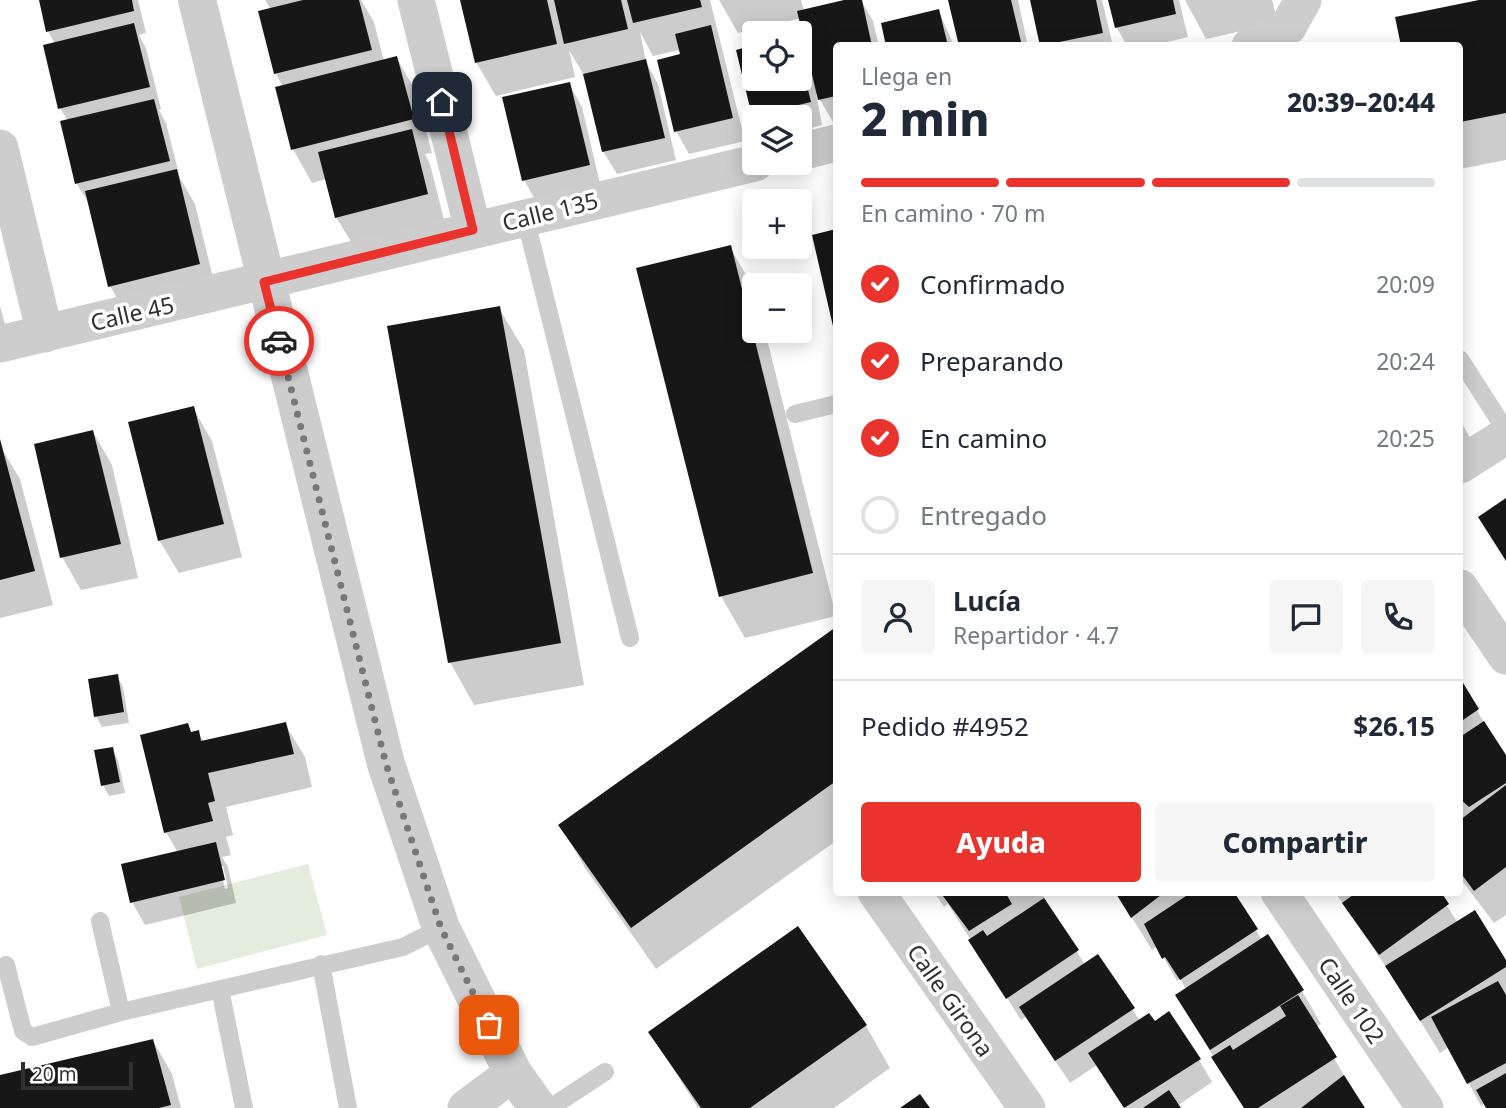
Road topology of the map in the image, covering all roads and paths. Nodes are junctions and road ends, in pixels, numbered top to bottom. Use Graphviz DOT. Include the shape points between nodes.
graph roads {
  1 [pos="197,0"];
  2 [pos="416,0"];
  3 [pos="1303,0"];
  4 [pos="1258,42"];
  5 [pos="833,145"];
  6 [pos="0,148"];
  7 [pos="812,149"];
  8 [pos="742,166"];
  9 [pos="524,217"];
  10 [pos="473,230"];
  11 [pos="264,282"];
  12 [pos="45,334"];
  13 [pos="0,344"];
  14 [pos="1463,364"];
  15 [pos="833,405"];
  16 [pos="795,414"];
  17 [pos="1506,431"];
  18 [pos="1506,436"];
  19 [pos="1463,464"];
  20 [pos="1463,592"];
  21 [pos="630,638"];
  22 [pos="1506,656"];
  23 [pos="879,896"];
  24 [pos="1282,896"];
  25 [pos="100,921"];
  26 [pos="441,928"];
  27 [pos="321,964"];
  28 [pos="6,965"];
  29 [pos="219,989"];
  30 [pos="121,1012"];
  31 [pos="605,1072"];
  32 [pos="513,1073"];
  33 [pos="244,1108"];
  34 [pos="348,1108"];
  35 [pos="466,1108"];
  36 [pos="538,1108"];
  37 [pos="550,1108"];
  38 [pos="1027,1108"];
  39 [pos="1425,1108"];
  1 -- 11 [label="street"];
  2 -- 10 [label="street"];
  3 -- 4 [label="street" via="1288,27"];
  5 -- 7 [label="street"];
  6 -- 12 [label="street"];
  8 -- 9 [label="street, Calle 135"];
  9 -- 10 [label="street, Calle 135"];
  9 -- 21 [label="lane"];
  10 -- 11 [label="street, Calle 135"];
  11 -- 12 [label="street, Calle 45"];
  11 -- 26 [label="street" via="386,764"];
  12 -- 13 [label="street, Calle 45"];
  14 -- 17 [label="lane"];
  15 -- 16 [label="lane"];
  18 -- 19 [label="street"];
  20 -- 22 [label="street"];
  23 -- 38 [label="street, Calle Girona"];
  24 -- 39 [label="street, Calle 102"];
  25 -- 30 [label="lane"];
  26 -- 27 [label="lane" via="403,947"];
  26 -- 32 [label="street"];
  27 -- 29 [label="lane"];
  27 -- 34 [label="lane"];
  28 -- 30 [label="lane" via="23,1031 32,1037"];
  29 -- 30 [label="lane"];
  29 -- 33 [label="lane"];
  31 -- 37 [label="lane"];
  32 -- 35 [label="street"];
  32 -- 36 [label="street"];
}
